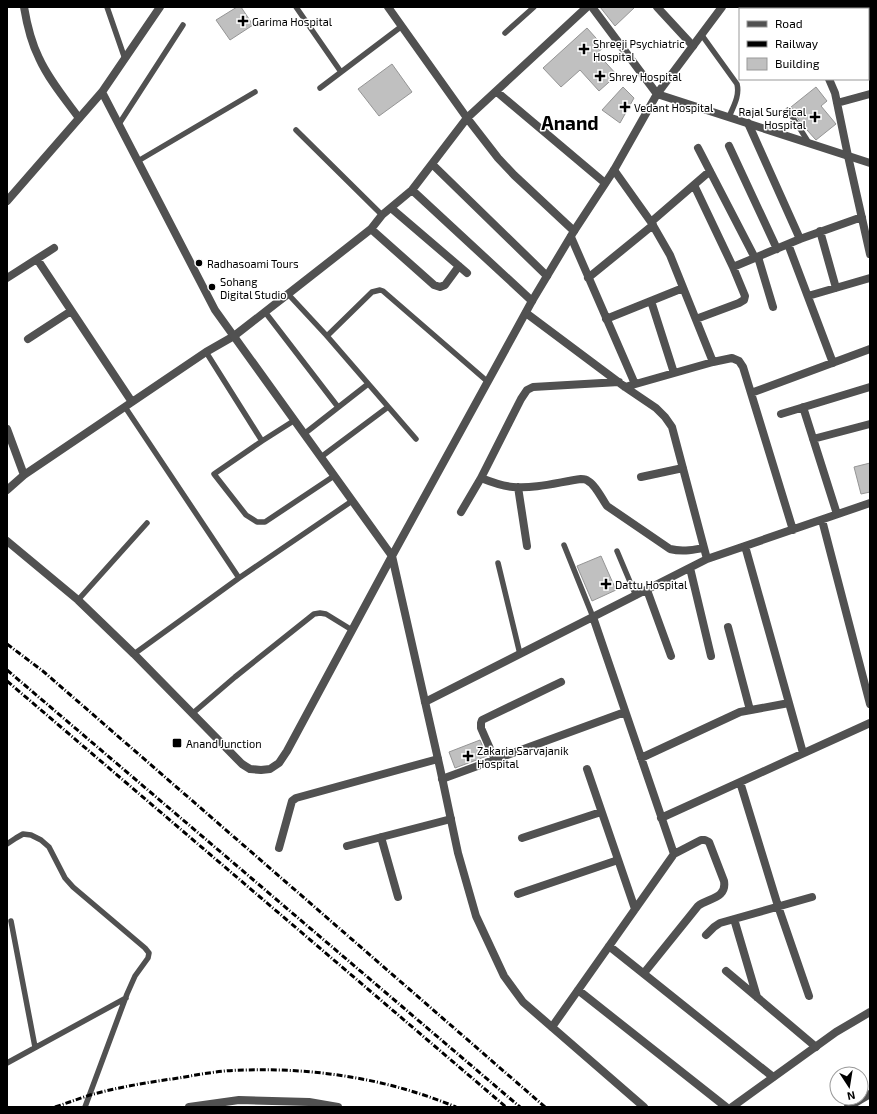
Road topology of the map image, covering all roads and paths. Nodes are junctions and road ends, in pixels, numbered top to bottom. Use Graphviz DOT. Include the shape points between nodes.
graph roads {
  1 [pos="24,7"];
  2 [pos="107,7"];
  3 [pos="160,7"];
  4 [pos="296,7"];
  5 [pos="388,7"];
  6 [pos="534,7"];
  7 [pos="587,7"];
  8 [pos="592,7"];
  9 [pos="657,7"];
  10 [pos="722,7"];
  11 [pos="183,25"];
  12 [pos="402,26"];
  13 [pos="505,33"];
  14 [pos="701,34"];
  15 [pos="693,46"];
  16 [pos="125,59"];
  17 [pos="341,72"];
  18 [pos="829,80"];
  19 [pos="320,88"];
  20 [pos="102,92"];
  21 [pos="255,92"];
  22 [pos="497,92"];
  23 [pos="657,94"];
  24 [pos="870,94"];
  25 [pos="837,103"];
  26 [pos="788,110"];
  27 [pos="729,117"];
  28 [pos="79,118"];
  29 [pos="467,118"];
  30 [pos="748,123"];
  31 [pos="119,124"];
  32 [pos="296,130"];
  33 [pos="809,143"];
  34 [pos="729,146"];
  35 [pos="698,148"];
  36 [pos="848,156"];
  37 [pos="138,161"];
  38 [pos="870,163"];
  39 [pos="432,164"];
  40 [pos="614,170"];
  41 [pos="710,171"];
  42 [pos="606,183"];
  43 [pos="694,185"];
  44 [pos="412,190"];
  45 [pos="7,201"];
  46 [pos="391,208"];
  47 [pos="382,216"];
  48 [pos="862,217"];
  49 [pos="652,224"];
  50 [pos="371,229"];
  51 [pos="820,232"];
  52 [pos="572,234"];
  53 [pos="800,238"];
  54 [pos="788,244"];
  55 [pos="54,248"];
  56 [pos="777,249"];
  57 [pos="870,254"];
  58 [pos="756,258"];
  59 [pos="37,259"];
  60 [pos="459,266"];
  61 [pos="734,267"];
  62 [pos="468,273"];
  63 [pos="547,276"];
  64 [pos="7,278"];
  65 [pos="588,278"];
  66 [pos="870,278"];
  67 [pos="683,288"];
  68 [pos="836,288"];
  69 [pos="288,294"];
  70 [pos="808,296"];
  71 [pos="651,300"];
  72 [pos="532,301"];
  73 [pos="773,307"];
  74 [pos="71,311"];
  75 [pos="265,312"];
  76 [pos="526,313"];
  77 [pos="606,319"];
  78 [pos="696,319"];
  79 [pos="234,336"];
  80 [pos="327,336"];
  81 [pos="28,339"];
  82 [pos="870,349"];
  83 [pos="206,352"];
  84 [pos="713,362"];
  85 [pos="833,363"];
  86 [pos="674,373"];
  87 [pos="488,382"];
  88 [pos="368,384"];
  89 [pos="635,384"];
  90 [pos="622,385"];
  91 [pos="870,387"];
  92 [pos="751,393"];
  93 [pos="132,402"];
  94 [pos="388,406"];
  95 [pos="125,407"];
  96 [pos="338,407"];
  97 [pos="803,407"];
  98 [pos="781,414"];
  99 [pos="295,420"];
  100 [pos="870,424"];
  101 [pos="7,429"];
  102 [pos="304,434"];
  103 [pos="813,439"];
  104 [pos="416,440"];
  105 [pos="262,441"];
  106 [pos="321,457"];
  107 [pos="683,468"];
  108 [pos="24,475"];
  109 [pos="334,476"];
  110 [pos="641,477"];
  111 [pos="481,478"];
  112 [pos="518,487"];
  113 [pos="7,490"];
  114 [pos="352,501"];
  115 [pos="870,503"];
  116 [pos="461,512"];
  117 [pos="836,514"];
  118 [pos="822,520"];
  119 [pos="147,523"];
  120 [pos="793,530"];
  121 [pos="7,541"];
  122 [pos="564,545"];
  123 [pos="527,546"];
  124 [pos="745,546"];
  125 [pos="704,548"];
  126 [pos="617,551"];
  127 [pos="392,556"];
  128 [pos="707,560"];
  129 [pos="498,563"];
  130 [pos="690,568"];
  131 [pos="239,578"];
  132 [pos="647,590"];
  133 [pos="636,596"];
  134 [pos="78,600"];
  135 [pos="593,617"];
  136 [pos="728,627"];
  137 [pos="352,630"];
  138 [pos="134,654"];
  139 [pos="520,654"];
  140 [pos="671,656"];
  141 [pos="711,656"];
  142 [pos="562,682"];
  143 [pos="425,702"];
  144 [pos="789,703"];
  145 [pos="870,704"];
  146 [pos="750,710"];
  147 [pos="625,712"];
  148 [pos="192,713"];
  149 [pos="870,722"];
  150 [pos="803,753"];
  151 [pos="641,758"];
  152 [pos="438,759"];
  153 [pos="495,760"];
  154 [pos="586,768"];
  155 [pos="442,779"];
  156 [pos="740,782"];
  157 [pos="601,812"];
  158 [pos="661,818"];
  159 [pos="451,819"];
  160 [pos="381,837"];
  161 [pos="522,838"];
  162 [pos="7,844"];
  163 [pos="348,846"];
  164 [pos="279,848"];
  165 [pos="674,854"];
  166 [pos="618,860"];
  167 [pos="518,894"];
  168 [pos="398,897"];
  169 [pos="812,897"];
  170 [pos="778,906"];
  171 [pos="635,909"];
  172 [pos="734,919"];
  173 [pos="11,921"];
  174 [pos="706,935"];
  175 [pos="609,946"];
  176 [pos="726,971"];
  177 [pos="644,973"];
  178 [pos="578,990"];
  179 [pos="809,996"];
  180 [pos="126,998"];
  181 [pos="757,998"];
  182 [pos="870,1012"];
  183 [pos="552,1027"];
  184 [pos="816,1047"];
  185 [pos="35,1048"];
  186 [pos="7,1063"];
  187 [pos="773,1077"];
  188 [pos="870,1094"];
  189 [pos="285,1104"];
  190 [pos="85,1107"];
  191 [pos="189,1107"];
  192 [pos="338,1107"];
  193 [pos="644,1107"];
  194 [pos="726,1107"];
  195 [pos="732,1107"];
  196 [pos="848,1107"];
  1 -- 28 [label="street" via="38,58"];
  2 -- 16 [label="lane"];
  3 -- 16 [label="street"];
  4 -- 17 [label="lane"];
  5 -- 12 [label="street"];
  6 -- 13 [label="lane"];
  7 -- 22 [label="street"];
  8 -- 23 [label="street"];
  9 -- 15 [label="street"];
  10 -- 14 [label="street"];
  11 -- 31 [label="lane"];
  12 -- 17 [label="lane"];
  12 -- 29 [label="street"];
  14 -- 15 [label="street"];
  14 -- 27 [label="lane" via="737,84 739,90"];
  15 -- 23 [label="street"];
  16 -- 20 [label="street"];
  17 -- 19 [label="lane"];
  18 -- 25 [label="street"];
  20 -- 28 [label="street"];
  20 -- 31 [label="street"];
  21 -- 37 [label="lane"];
  22 -- 29 [label="street"];
  22 -- 42 [label="street"];
  23 -- 27 [label="street"];
  23 -- 40 [label="street"];
  24 -- 25 [label="street"];
  25 -- 36 [label="street"];
  26 -- 33 [label="lane"];
  27 -- 30 [label="street"];
  28 -- 45 [label="street"];
  29 -- 39 [label="street"];
  29 -- 52 [label="street" via="498,158"];
  30 -- 33 [label="street"];
  30 -- 53 [label="street"];
  31 -- 37 [label="street"];
  32 -- 47 [label="lane"];
  33 -- 36 [label="street"];
  34 -- 56 [label="street"];
  35 -- 41 [label="street"];
  36 -- 38 [label="street"];
  36 -- 48 [label="street"];
  37 -- 79 [label="street" via="216,310"];
  39 -- 44 [label="street"];
  39 -- 63 [label="street"];
  40 -- 42 [label="street"];
  40 -- 49 [label="street"];
  41 -- 43 [label="street"];
  41 -- 58 [label="street"];
  42 -- 52 [label="street"];
  43 -- 49 [label="street"];
  43 -- 61 [label="street"];
  44 -- 46 [label="street"];
  44 -- 72 [label="street"];
  46 -- 47 [label="street"];
  46 -- 60 [label="street"];
  47 -- 50 [label="street"];
  48 -- 51 [label="street"];
  48 -- 57 [label="street"];
  49 -- 65 [label="street"];
  49 -- 67 [label="street" via="670,255"];
  50 -- 60 [label="street" via="434,285 445,285"];
  50 -- 69 [label="street"];
  51 -- 53 [label="street"];
  51 -- 68 [label="street"];
  52 -- 63 [label="street"];
  52 -- 65 [label="street"];
  53 -- 54 [label="street"];
  54 -- 56 [label="street"];
  54 -- 70 [label="street"];
  55 -- 59 [label="street"];
  56 -- 58 [label="street"];
  58 -- 61 [label="street"];
  58 -- 73 [label="street"];
  59 -- 64 [label="street"];
  59 -- 74 [label="street"];
  60 -- 62 [label="street"];
  61 -- 78 [label="street" via="745,296 744,300"];
  63 -- 72 [label="street"];
  65 -- 77 [label="street"];
  66 -- 68 [label="street"];
  67 -- 71 [label="street"];
  67 -- 78 [label="street"];
  68 -- 70 [label="street"];
  69 -- 75 [label="street"];
  69 -- 80 [label="lane"];
  70 -- 85 [label="street"];
  71 -- 77 [label="street"];
  71 -- 86 [label="street"];
  72 -- 76 [label="street"];
  74 -- 81 [label="street"];
  74 -- 93 [label="street"];
  75 -- 79 [label="street"];
  75 -- 96 [label="lane"];
  76 -- 87 [label="street"];
  76 -- 90 [label="street"];
  77 -- 89 [label="street"];
  78 -- 84 [label="street"];
  79 -- 83 [label="street"];
  79 -- 99 [label="street"];
  80 -- 87 [label="lane" via="372,292 380,290"];
  80 -- 88 [label="lane"];
  82 -- 85 [label="street"];
  83 -- 93 [label="street"];
  83 -- 105 [label="lane"];
  84 -- 86 [label="street"];
  84 -- 92 [label="street" via="732,358 739,361"];
  85 -- 92 [label="street"];
  86 -- 89 [label="street"];
  87 -- 127 [label="street"];
  88 -- 94 [label="lane"];
  88 -- 96 [label="lane"];
  89 -- 90 [label="street"];
  90 -- 107 [label="street" via="665,417 672,428"];
  90 -- 111 [label="street" via="533,387 527,390"];
  91 -- 97 [label="street"];
  92 -- 120 [label="street"];
  93 -- 95 [label="street"];
  94 -- 104 [label="lane"];
  94 -- 106 [label="lane"];
  95 -- 108 [label="street"];
  95 -- 131 [label="lane"];
  96 -- 102 [label="lane"];
  97 -- 98 [label="street"];
  97 -- 103 [label="street"];
  99 -- 102 [label="street"];
  99 -- 105 [label="lane"];
  100 -- 103 [label="street"];
  101 -- 108 [label="street"];
  102 -- 106 [label="street"];
  103 -- 117 [label="street"];
  105 -- 109 [label="lane" via="214,474 246,515 257,522 265,522"];
  106 -- 109 [label="street"];
  107 -- 110 [label="street"];
  107 -- 125 [label="street"];
  108 -- 113 [label="street"];
  109 -- 114 [label="street"];
  111 -- 112 [label="street"];
  111 -- 116 [label="street"];
  112 -- 123 [label="street"];
  112 -- 125 [label="street" via="588,480 607,506 670,548 678,551"];
  114 -- 127 [label="street"];
  114 -- 131 [label="lane"];
  115 -- 117 [label="street"];
  117 -- 118 [label="street"];
  118 -- 120 [label="street"];
  118 -- 145 [label="street"];
  119 -- 134 [label="lane"];
  120 -- 124 [label="street"];
  121 -- 134 [label="street"];
  122 -- 135 [label="lane"];
  124 -- 128 [label="street"];
  124 -- 144 [label="street"];
  125 -- 128 [label="street"];
  126 -- 133 [label="lane"];
  127 -- 137 [label="street"];
  127 -- 143 [label="street"];
  128 -- 130 [label="street"];
  129 -- 139 [label="lane"];
  130 -- 132 [label="street"];
  130 -- 141 [label="street"];
  131 -- 138 [label="lane"];
  132 -- 133 [label="street"];
  132 -- 140 [label="street"];
  133 -- 135 [label="street"];
  134 -- 138 [label="street"];
  135 -- 139 [label="street"];
  135 -- 147 [label="street"];
  136 -- 146 [label="street"];
  137 -- 148 [label="lane" via="326,614 314,614"];
  137 -- 148 [label="street" via="288,751 279,763 270,769 250,769 242,764"];
  138 -- 148 [label="street"];
  139 -- 143 [label="street"];
  142 -- 153 [label="street" via="482,720 481,728"];
  143 -- 152 [label="street"];
  144 -- 146 [label="street"];
  144 -- 150 [label="street"];
  146 -- 151 [label="street" via="740,712"];
  147 -- 151 [label="street"];
  147 -- 153 [label="street"];
  149 -- 150 [label="street"];
  150 -- 156 [label="street"];
  151 -- 158 [label="street"];
  152 -- 155 [label="street"];
  152 -- 164 [label="street" via="296,798 292,801"];
  153 -- 155 [label="street"];
  154 -- 157 [label="street"];
  155 -- 159 [label="street"];
  156 -- 158 [label="street"];
  156 -- 170 [label="street"];
  157 -- 161 [label="street"];
  157 -- 166 [label="street"];
  158 -- 165 [label="street"];
  159 -- 160 [label="street"];
  159 -- 183 [label="street" via="476,916 504,976 523,1002"];
  160 -- 163 [label="street"];
  160 -- 168 [label="street"];
  162 -- 180 [label="lane" via="23,834 41,840 49,847 72,886 149,953"];
  165 -- 171 [label="street"];
  165 -- 177 [label="street" via="701,840 709,842 725,887 722,894 698,906"];
  166 -- 167 [label="street"];
  166 -- 171 [label="street"];
  169 -- 170 [label="street"];
  170 -- 172 [label="street"];
  170 -- 179 [label="street"];
  171 -- 175 [label="street"];
  172 -- 174 [label="street" via="720,923"];
  172 -- 181 [label="street"];
  173 -- 185 [label="lane"];
  175 -- 177 [label="street"];
  175 -- 178 [label="street"];
  176 -- 181 [label="street"];
  177 -- 187 [label="street"];
  178 -- 183 [label="street"];
  178 -- 194 [label="street"];
  180 -- 185 [label="lane"];
  180 -- 190 [label="lane"];
  181 -- 184 [label="street"];
  182 -- 184 [label="street"];
  183 -- 193 [label="street"];
  184 -- 187 [label="street"];
  185 -- 186 [label="lane"];
  187 -- 195 [label="street"];
  188 -- 196 [label="street"];
  189 -- 191 [label="street" via="240,1100"];
  189 -- 192 [label="street" via="309,1102"];
}
